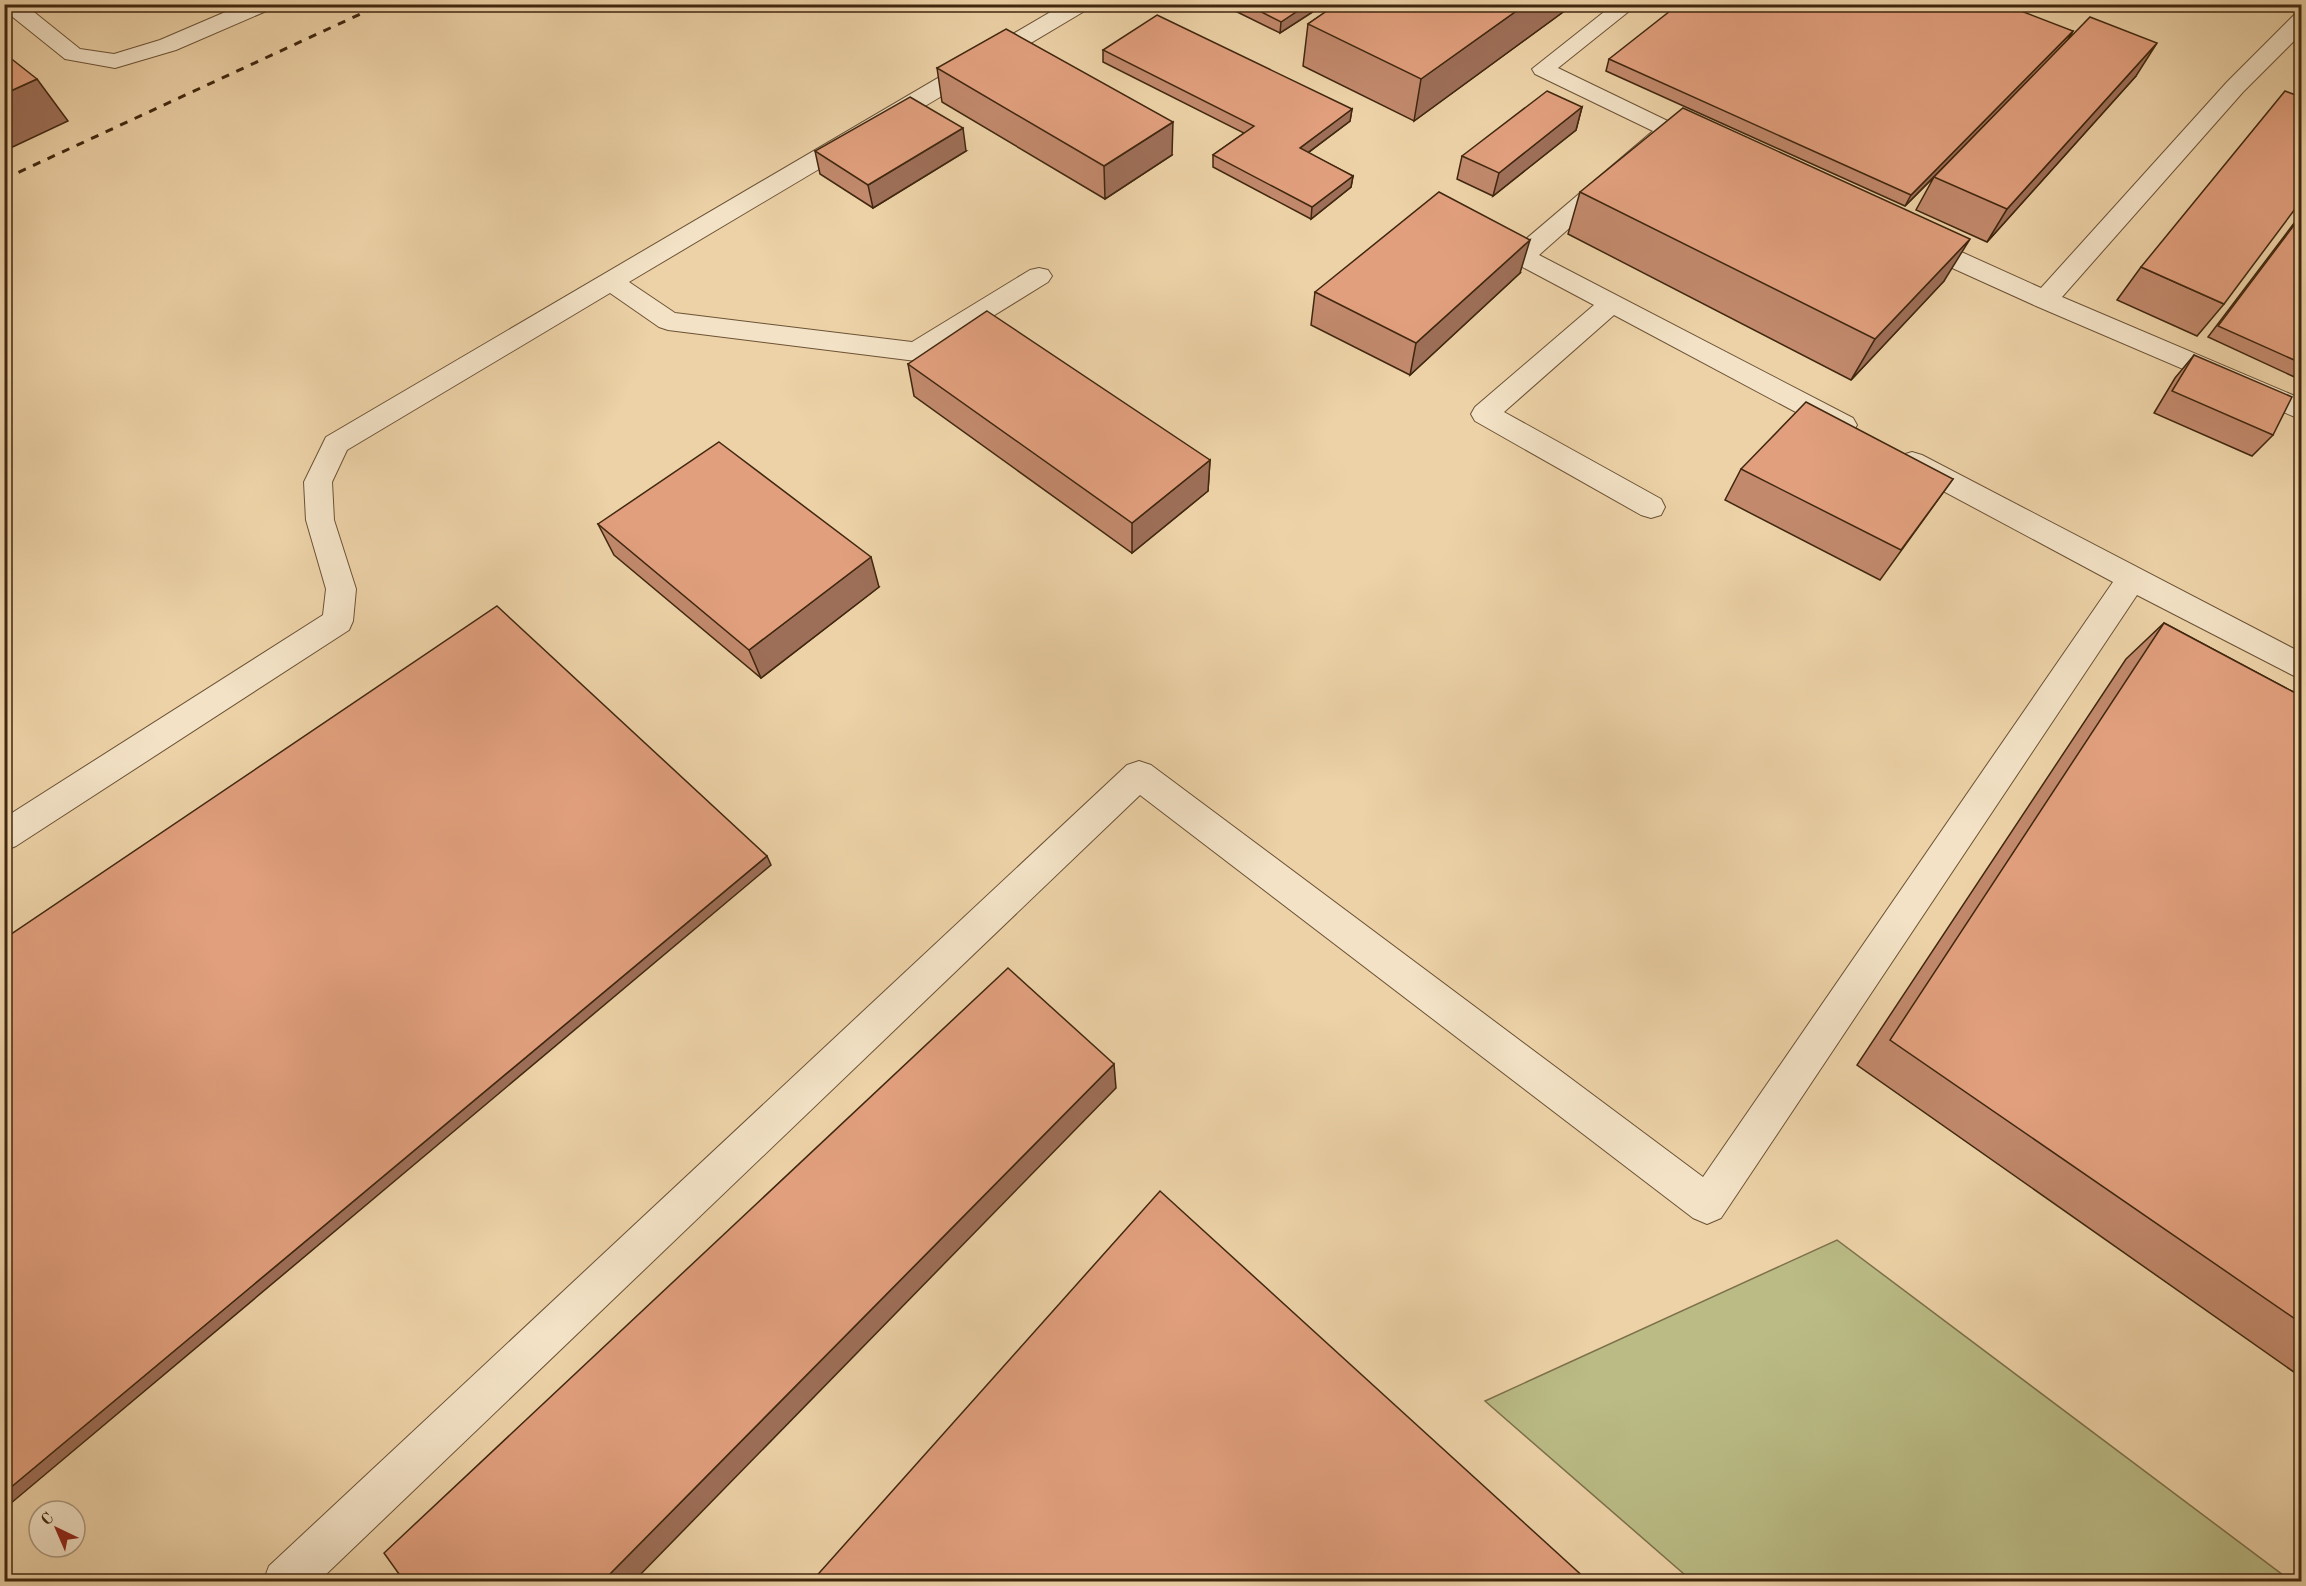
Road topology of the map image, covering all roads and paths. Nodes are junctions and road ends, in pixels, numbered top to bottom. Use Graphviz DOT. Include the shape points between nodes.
graph roads {
  1 [pos="10,4"];
  2 [pos="263,4"];
  3 [pos="1080,4"];
  4 [pos="1628,4"];
  5 [pos="2301,20"];
  6 [pos="1894,232"];
  7 [pos="1039,276"];
  8 [pos="611,282"];
  9 [pos="2045,300"];
  10 [pos="1611,304"];
  11 [pos="2301,410"];
  12 [pos="1650,507"];
  13 [pos="2132,578"];
  14 [pos="2301,668"];
  15 [pos="4,836"];
  16 [pos="285,1581"];
  1 -- 2 [label="lane" via="74,54 115,61 168,45"];
  3 -- 8 [label="lane"];
  4 -- 10 [label="lane" via="1543,69 1678,135 1522,256"];
  5 -- 9 [label="lane" via="2235,87"];
  6 -- 9 [label="lane"];
  7 -- 8 [label="lane" via="916,352 668,321"];
  8 -- 15 [label="lane" via="336,444 318,482 320,520 341,589 338,621"];
  9 -- 11 [label="lane"];
  10 -- 12 [label="lane" via="1485,414"];
  10 -- 13 [label="lane"];
  13 -- 14 [label="lane"];
  13 -- 16 [label="lane" via="1707,1204 1139,775"];
}
